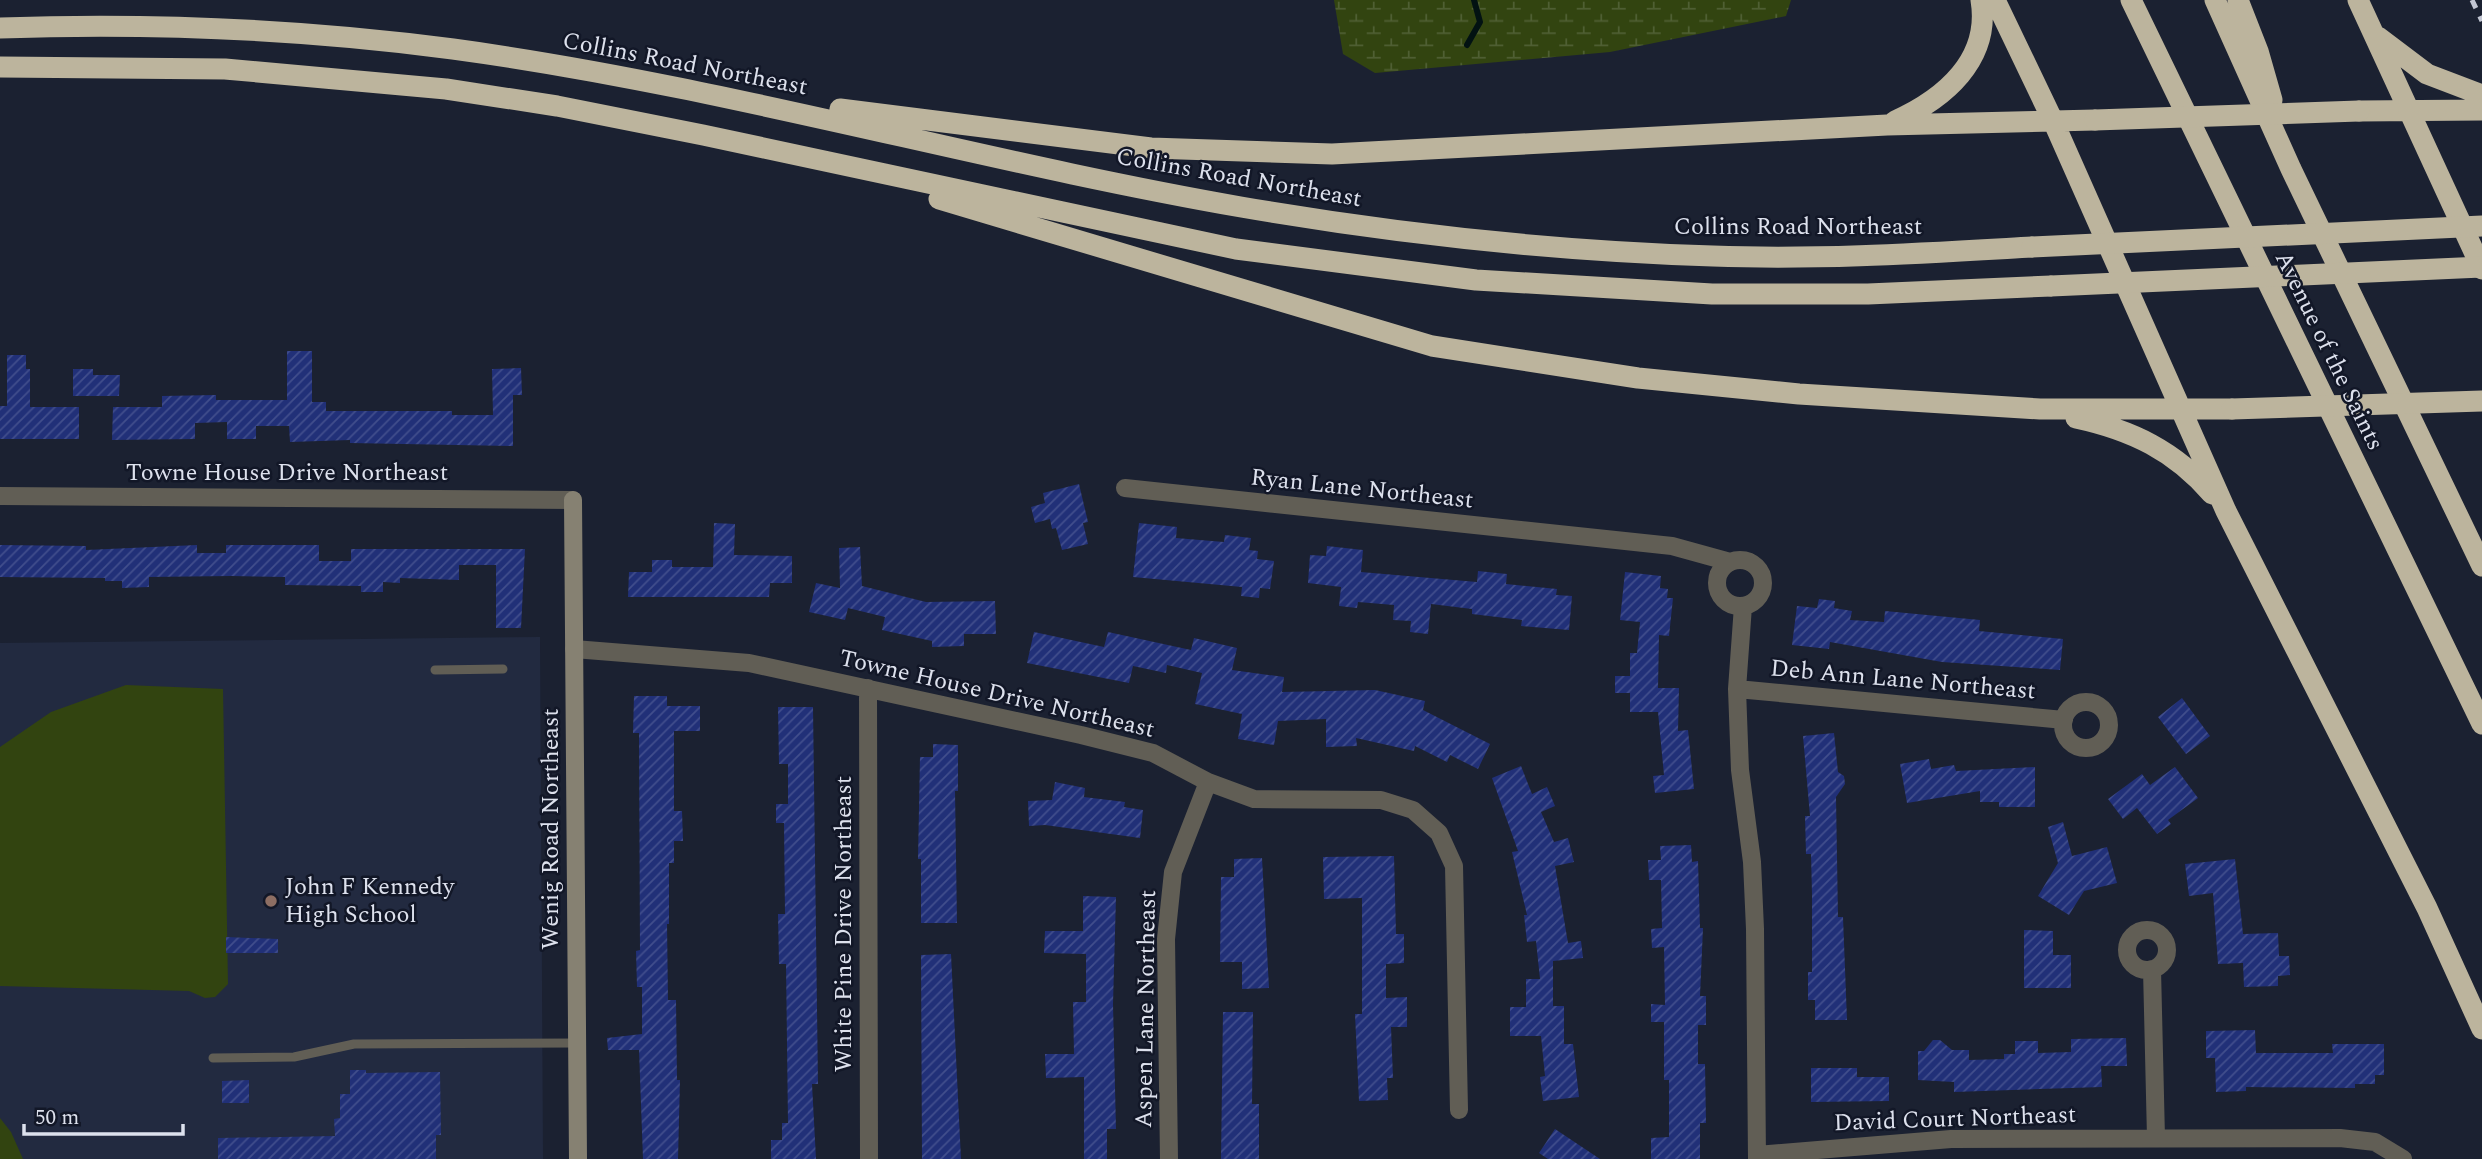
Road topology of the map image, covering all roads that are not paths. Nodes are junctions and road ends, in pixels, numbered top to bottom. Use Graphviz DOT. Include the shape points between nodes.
graph roads {
  1 [pos="1982,0"];
  2 [pos="1995,0"];
  3 [pos="2131,0"];
  4 [pos="2216,0"];
  5 [pos="2238,0"];
  6 [pos="2358,0"];
  7 [pos="0,28"];
  8 [pos="2373,33"];
  9 [pos="0,67"];
  10 [pos="671,86"];
  11 [pos="2482,95"];
  12 [pos="2482,110"];
  13 [pos="2407,111"];
  14 [pos="2053,123"];
  15 [pos="1887,125"];
  16 [pos="793,155"];
  17 [pos="2291,169"];
  18 [pos="2482,226"];
  19 [pos="2482,268"];
  20 [pos="2482,401"];
  21 [pos="2182,408"];
  22 [pos="2040,409"];
  23 [pos="1125,488"];
  24 [pos="0,496"];
  25 [pos="573,500"];
  26 [pos="2226,511"];
  27 [pos="1730,562"];
  28 [pos="2482,566"];
  29 [pos="1742,606"];
  30 [pos="574,649"];
  31 [pos="503,669"];
  32 [pos="435,670"];
  33 [pos="868,688"];
  34 [pos="1737,689"];
  35 [pos="2063,720"];
  36 [pos="2482,724"];
  37 [pos="1208,782"];
  38 [pos="2427,908"];
  39 [pos="2152,969"];
  40 [pos="2482,997"];
  41 [pos="2482,1029"];
  42 [pos="577,1043"];
  43 [pos="213,1058"];
  44 [pos="1459,1110"];
  45 [pos="2156,1138"];
  46 [pos="1757,1157"];
  47 [pos="578,1159"];
  48 [pos="869,1159"];
  49 [pos="1169,1159"];
  50 [pos="2403,1159"];
  1 -- 15 [label="highway" via="1979,43 1961,75 1935,101"];
  2 -- 14 [label="highway"];
  3 -- 36 [label="highway, Avenue of the Saints"];
  4 -- 17 [label="highway, Avenue of the Saints"];
  5 -- 17 [label="highway" via="2258,51"];
  6 -- 8 [label="highway"];
  7 -- 10 [label="highway, Collins Road Northeast" via="210,28 342,37 453,49"];
  8 -- 11 [label="highway" via="2427,74"];
  8 -- 13 [label="highway"];
  9 -- 16 [label="highway" via="225,69 446,89 557,106"];
  10 -- 15 [label="highway" via="1013,132 1226,152 1332,154"];
  10 -- 18 [label="highway, Collins Road Northeast, bridge" via="1114,184 1381,229 1480,240 1714,256 1868,256"];
  12 -- 13 [label="highway"];
  13 -- 14 [label="highway, bridge"];
  13 -- 19 [label="highway"];
  14 -- 15 [label="highway"];
  14 -- 21 [label="highway"];
  16 -- 19 [label="highway, bridge" via="1236,249 1476,280 1712,294 1868,294"];
  16 -- 22 [label="highway" via="1432,346 1638,378 1799,394"];
  17 -- 28 [label="highway, Avenue of the Saints"];
  20 -- 21 [label="highway, bridge"];
  21 -- 22 [label="highway"];
  21 -- 26 [label="highway"];
  22 -- 26 [label="highway" via="2114,426 2157,445 2192,471"];
  23 -- 27 [label="street, Ryan Lane Northeast" via="1672,546"];
  24 -- 25 [label="street, Towne House Drive Northeast"];
  25 -- 30 [label="street, Wenig Road Northeast"];
  26 -- 38 [label="highway"];
  27 -- 29 [label="street" via="1719,573 1718,589 1727,602"];
  27 -- 29 [label="street" via="1745,560 1762,573 1760,594"];
  29 -- 34 [label="street"];
  30 -- 33 [label="street, Towne House Drive Northeast" via="748,663"];
  30 -- 42 [label="street, Wenig Road Northeast"];
  31 -- 32 [label="lane"];
  33 -- 37 [label="street, Towne House Drive Northeast" via="1153,752"];
  33 -- 48 [label="street, White Pine Drive Northeast"];
  34 -- 35 [label="street, Deb Ann Lane Northeast"];
  34 -- 46 [label="street" via="1740,770 1752,862"];
  37 -- 44 [label="street, Towne House Drive Northeast" via="1254,799 1381,800 1413,810 1439,833 1454,866"];
  37 -- 49 [label="street, Aspen Lane Northeast" via="1173,872 1166,939"];
  38 -- 40 [label="highway"];
  38 -- 41 [label="highway"];
  39 -- 45 [label="street"];
  42 -- 43 [label="lane" via="354,1044 294,1057"];
  42 -- 47 [label="street, Wenig Road Northeast"];
  45 -- 46 [label="street, David Court Northeast" via="1951,1139"];
  45 -- 50 [label="street, David Court Northeast" via="2340,1138 2375,1142"];
}
